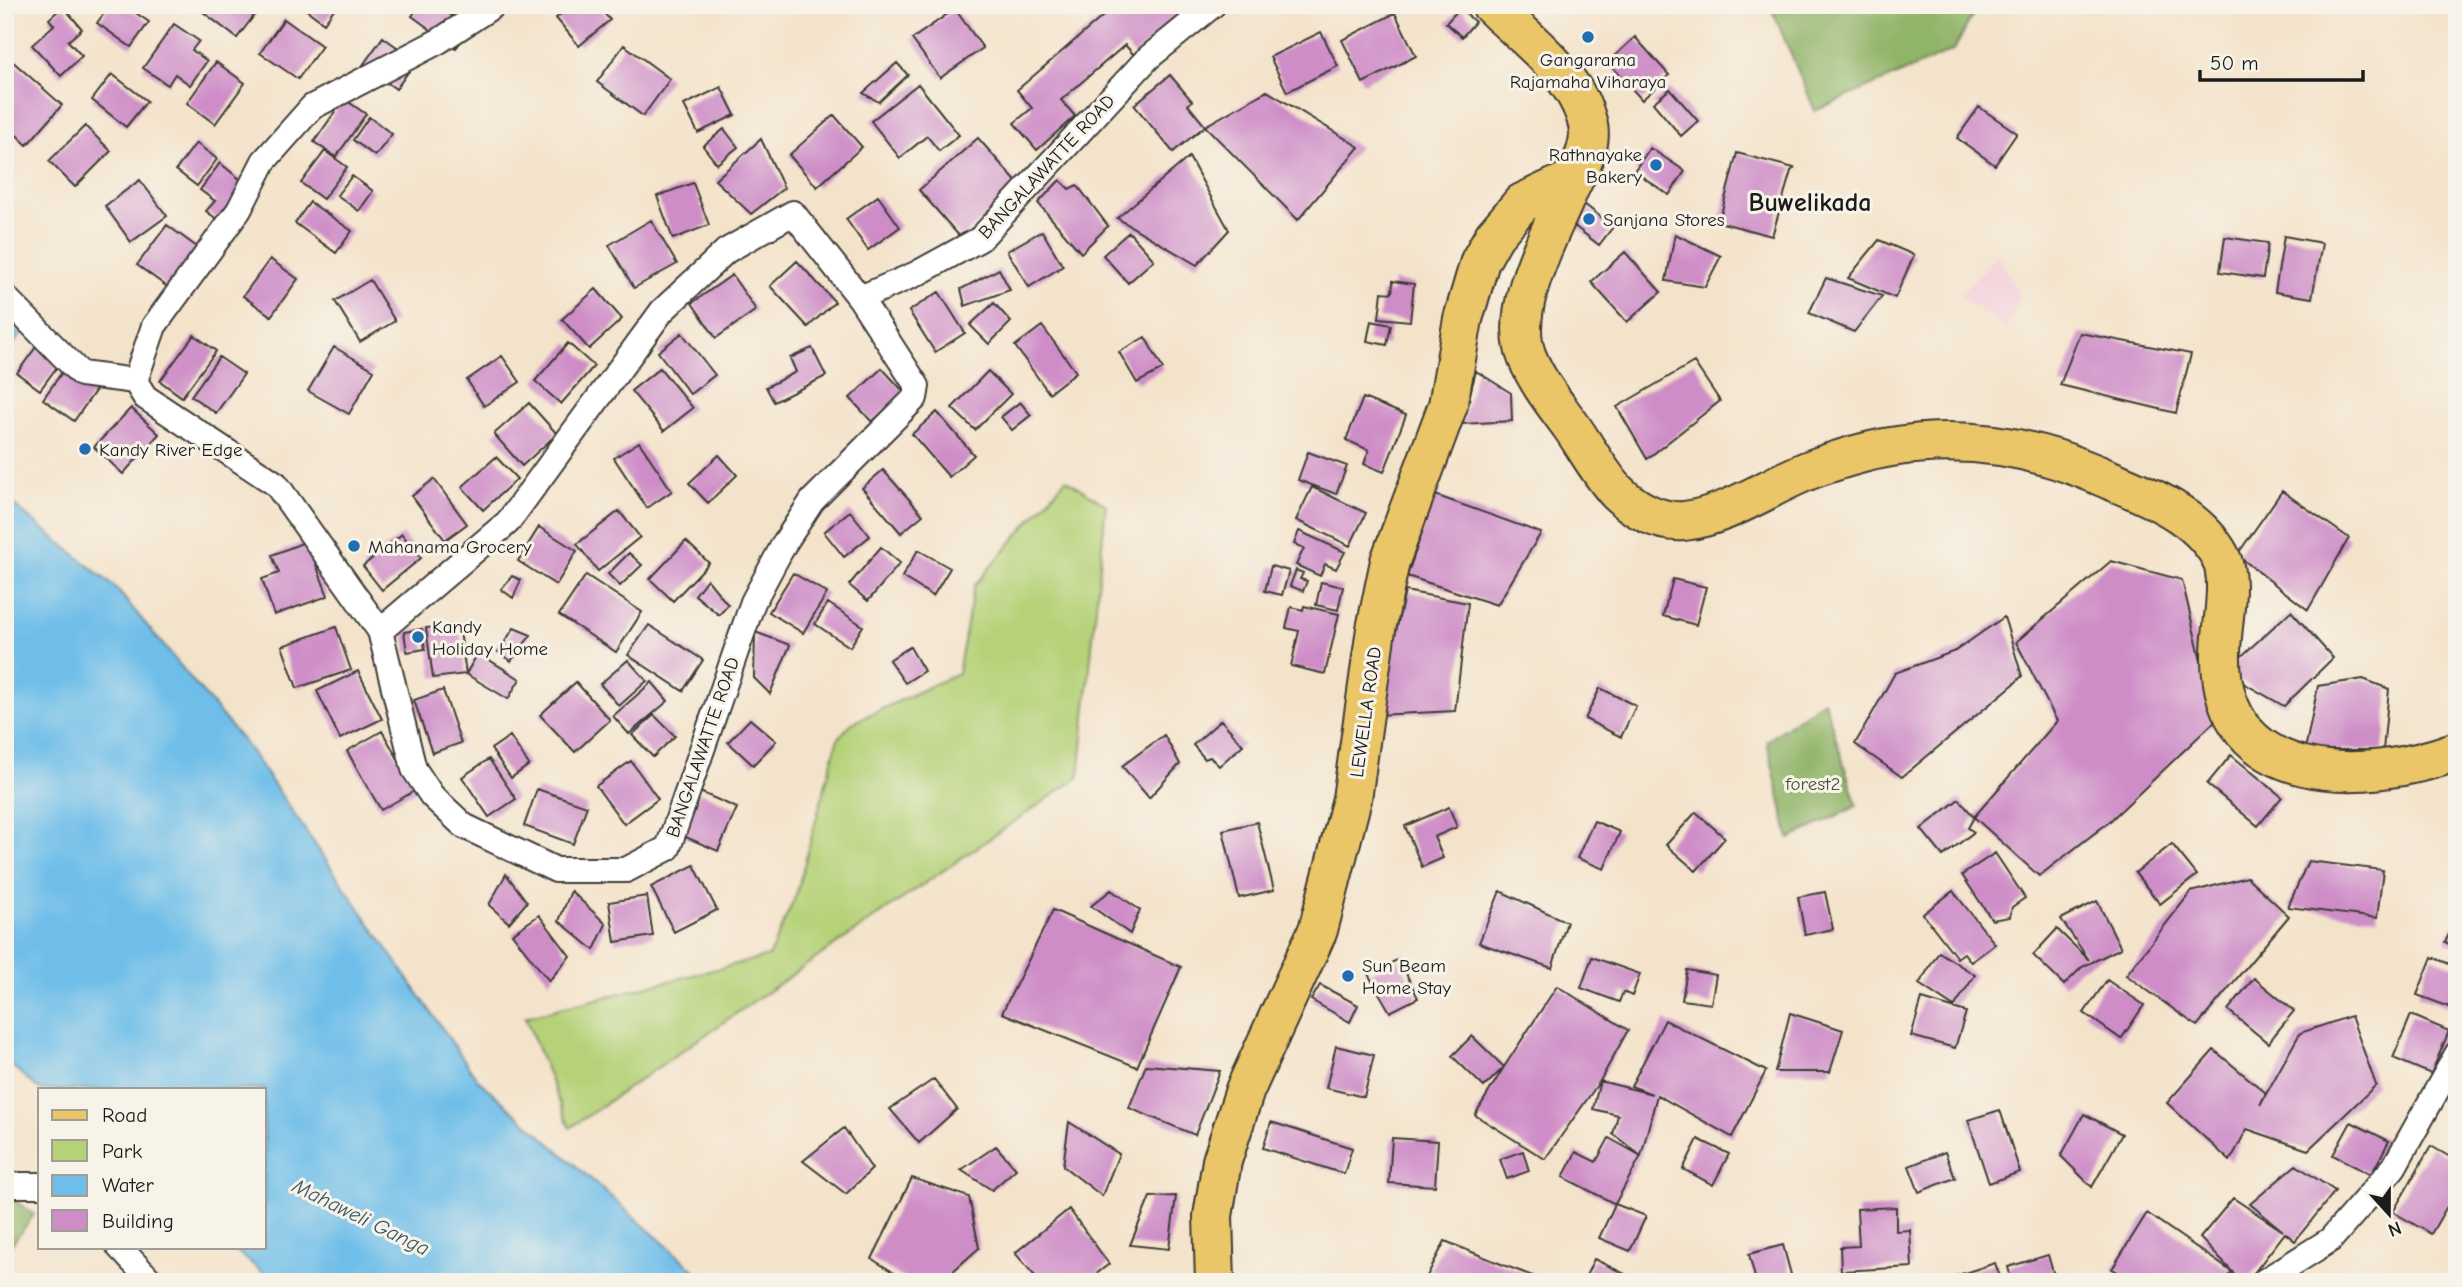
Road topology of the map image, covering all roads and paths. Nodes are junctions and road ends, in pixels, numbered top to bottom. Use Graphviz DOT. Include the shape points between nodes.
graph roads {
  1 [pos="494,5"];
  2 [pos="1213,5"];
  3 [pos="1491,5"];
  4 [pos="1573,179"];
  5 [pos="5,297"];
  6 [pos="860,298"];
  7 [pos="135,381"];
  8 [pos="380,631"];
  9 [pos="2457,751"];
  10 [pos="2457,1054"];
  11 [pos="5,1185"];
  12 [pos="38,1185"];
  13 [pos="119,1248"];
  14 [pos="152,1282"];
  15 [pos="1215,1282"];
  16 [pos="2263,1282"];
  1 -- 7 [label="street" via="439,41 312,107 264,161 239,210 154,326"];
  2 -- 6 [label="street, BANGALAWATTE ROAD" via="1148,58 980,239"];
  3 -- 4 [label="main road" via="1554,67 1580,105 1589,135"];
  4 -- 9 [label="main road" via="1525,300 1522,342 1544,387 1616,491 1638,508 1661,520 1683,521 1713,514 1814,468 1891,447 1971,441 2019,447 2063,460 2157,499 2199,530 2222,558 2224,687 2239,727 2271,757 2308,769 2362,772 2423,764"];
  4 -- 15 [label="main road, LEWELLA ROAD" via="1522,203 1480,261 1463,319 1448,405 1390,561 1352,799 1318,930 1245,1090 1222,1161 1213,1216"];
  5 -- 7 [label="street" via="82,374"];
  6 -- 8 [label="street, BANGALAWATTE ROAD" via="793,213 726,251 662,312 508,522"];
  6 -- 8 [label="street, BANGALAWATTE ROAD" via="917,386 915,398 812,501 784,544 753,601 668,848 626,870 556,870 464,825 432,796 414,769"];
  7 -- 8 [label="street" via="145,397 276,484"];
  10 -- 16 [label="street" via="2394,1167 2330,1240"];
  11 -- 12 [label="street"];
  13 -- 14 [label="street"];
}
